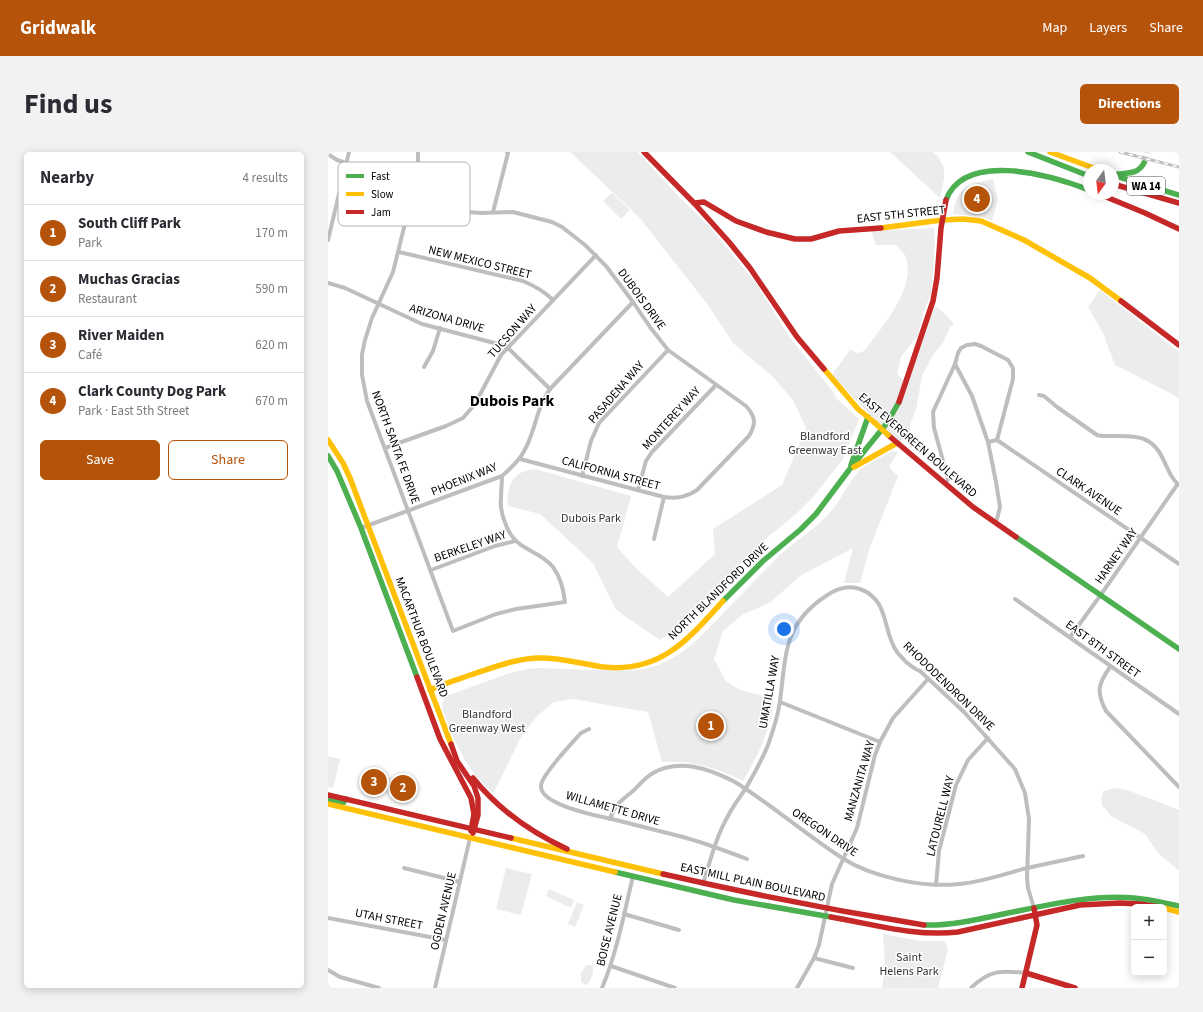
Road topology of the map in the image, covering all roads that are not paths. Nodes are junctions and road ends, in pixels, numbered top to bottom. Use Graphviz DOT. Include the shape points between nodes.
graph roads {
  1 [pos="349,152"];
  2 [pos="507,152"];
  3 [pos="644,152"];
  4 [pos="1028,152"];
  5 [pos="1050,152"];
  6 [pos="328,154"];
  7 [pos="343,162"];
  8 [pos="346,162"];
  9 [pos="1144,163"];
  10 [pos="1083,164"];
  11 [pos="1034,168"];
  12 [pos="1083,174"];
  13 [pos="1119,174"];
  14 [pos="957,177"];
  15 [pos="1119,177"];
  16 [pos="1119,186"];
  17 [pos="1083,188"];
  18 [pos="1179,195"];
  19 [pos="338,197"];
  20 [pos="1113,200"];
  21 [pos="694,203"];
  22 [pos="1179,204"];
  23 [pos="470,212"];
  24 [pos="493,212"];
  25 [pos="942,220"];
  26 [pos="405,226"];
  27 [pos="1179,229"];
  28 [pos="328,240"];
  29 [pos="399,252"];
  30 [pos="596,255"];
  31 [pos="328,283"];
  32 [pos="553,300"];
  33 [pos="633,302"];
  34 [pos="379,304"];
  35 [pos="440,328"];
  36 [pos="1179,345"];
  37 [pos="508,348"];
  38 [pos="668,350"];
  39 [pos="955,364"];
  40 [pos="424,367"];
  41 [pos="716,384"];
  42 [pos="550,389"];
  43 [pos="1038,394"];
  44 [pos="868,417"];
  45 [pos="328,440"];
  46 [pos="996,440"];
  47 [pos="988,442"];
  48 [pos="897,443"];
  49 [pos="385,448"];
  50 [pos="328,456"];
  51 [pos="520,459"];
  52 [pos="850,469"];
  53 [pos="502,476"];
  54 [pos="582,476"];
  55 [pos="945,484"];
  56 [pos="1178,485"];
  57 [pos="638,490"];
  58 [pos="696,490"];
  59 [pos="664,497"];
  60 [pos="409,511"];
  61 [pos="994,522"];
  62 [pos="368,526"];
  63 [pos="361,528"];
  64 [pos="1140,538"];
  65 [pos="654,539"];
  66 [pos="515,541"];
  67 [pos="1179,564"];
  68 [pos="431,570"];
  69 [pos="846,587"];
  70 [pos="1100,596"];
  71 [pos="1015,599"];
  72 [pos="1070,637"];
  73 [pos="1179,649"];
  74 [pos="1110,667"];
  75 [pos="928,679"];
  76 [pos="430,690"];
  77 [pos="780,702"];
  78 [pos="1179,714"];
  79 [pos="589,729"];
  80 [pos="988,738"];
  81 [pos="880,742"];
  82 [pos="456,756"];
  83 [pos="1179,787"];
  84 [pos="745,788"];
  85 [pos="328,795"];
  86 [pos="346,799"];
  87 [pos="328,800"];
  88 [pos="328,804"];
  89 [pos="610,819"];
  90 [pos="473,830"];
  91 [pos="470,838"];
  92 [pos="714,847"];
  93 [pos="582,856"];
  94 [pos="1083,856"];
  95 [pos="747,858"];
  96 [pos="843,858"];
  97 [pos="404,868"];
  98 [pos="1027,868"];
  99 [pos="633,876"];
  100 [pos="460,882"];
  101 [pos="703,884"];
  102 [pos="936,885"];
  103 [pos="1140,904"];
  104 [pos="1179,906"];
  105 [pos="1034,908"];
  106 [pos="827,909"];
  107 [pos="1167,909"];
  108 [pos="1179,912"];
  109 [pos="624,914"];
  110 [pos="1036,916"];
  111 [pos="826,917"];
  112 [pos="328,918"];
  113 [pos="679,930"];
  114 [pos="446,940"];
  115 [pos="814,958"];
  116 [pos="611,966"];
  117 [pos="853,968"];
  118 [pos="328,970"];
  119 [pos="1026,973"];
  120 [pos="379,988"];
  121 [pos="435,988"];
  122 [pos="602,988"];
  123 [pos="675,988"];
  124 [pos="797,988"];
  125 [pos="971,988"];
  126 [pos="1022,988"];
  127 [pos="1075,988"];
  1 -- 8 [label="street"];
  2 -- 24 [label="street"];
  3 -- 21 [label="main road, EAST EVERGREEN BOULEVARD"];
  4 -- 12 [label="main road"];
  5 -- 10 [label="main road"];
  6 -- 7 [label="street"];
  9 -- 13 [label="main road" via="1135,173"];
  11 -- 17 [label="main road"];
  14 -- 25 [label="main road, NORTH BLANDFORD DRIVE" via="949,191"];
  15 -- 18 [label="main road, WA 14"];
  16 -- 22 [label="main road, WA 14"];
  19 -- 28 [label="street"];
  20 -- 27 [label="main road"];
  21 -- 25 [label="main road, EAST 5TH STREET" via="704,202 736,221 795,239 811,239 839,231"];
  21 -- 44 [label="main road, EAST EVERGREEN BOULEVARD" via="750,268 797,337 838,387"];
  23 -- 24 [label="street, DUBOIS DRIVE"];
  24 -- 30 [label="street, DUBOIS DRIVE" via="513,212 552,222"];
  25 -- 36 [label="main road, EAST 5TH STREET" via="981,221 1024,240 1090,278"];
  25 -- 52 [label="main road, NORTH BLANDFORD DRIVE" via="935,294 900,400 892,416"];
  26 -- 29 [label="street, NORTH SANTA FE DRIVE"];
  29 -- 32 [label="street, NEW MEXICO STREET" via="523,281 544,291"];
  29 -- 34 [label="street, NORTH SANTA FE DRIVE"];
  30 -- 32 [label="street, TUCSON WAY"];
  30 -- 33 [label="street, DUBOIS DRIVE"];
  31 -- 34 [label="street, ARIZONA DRIVE"];
  32 -- 37 [label="street, TUCSON WAY"];
  33 -- 38 [label="street, DUBOIS DRIVE"];
  33 -- 42 [label="street, PHOENIX WAY"];
  34 -- 35 [label="street, ARIZONA DRIVE" via="415,321"];
  34 -- 49 [label="street, NORTH SANTA FE DRIVE" via="365,340 362,375 367,401"];
  35 -- 37 [label="street, ARIZONA DRIVE" via="496,342"];
  35 -- 40 [label="street" via="433,351"];
  37 -- 42 [label="street, ARIZONA DRIVE"];
  37 -- 49 [label="street, TUCSON WAY" via="496,363 475,404 463,418"];
  38 -- 41 [label="street, DUBOIS DRIVE"];
  38 -- 54 [label="street, PASADENA WAY" via="600,423 591,441"];
  39 -- 46 [label="street" via="962,348 975,344 1008,360 1011,364 1013,378"];
  39 -- 47 [label="street" via="972,396"];
  39 -- 55 [label="street" via="933,412 934,428 948,479"];
  41 -- 57 [label="street, MONTEREY WAY" via="652,452 646,461"];
  41 -- 58 [label="street, DUBOIS DRIVE" via="752,413 753,429"];
  42 -- 51 [label="street, PHOENIX WAY" via="540,404 528,443"];
  43 -- 56 [label="street" via="1097,435 1135,436 1145,439 1160,452"];
  44 -- 48 [label="main road, EAST EVERGREEN BOULEVARD, bridge"];
  44 -- 52 [label="main road"];
  45 -- 62 [label="main road, MACARTHUR BOULEVARD" via="343,463"];
  46 -- 47 [label="street"];
  46 -- 64 [label="street, CLARK AVENUE"];
  47 -- 61 [label="street" via="1000,508"];
  48 -- 52 [label="main road"];
  48 -- 55 [label="main road, EAST EVERGREEN BOULEVARD"];
  49 -- 60 [label="street, NORTH SANTA FE DRIVE"];
  50 -- 63 [label="main road, MACARTHUR BOULEVARD" via="337,470"];
  51 -- 53 [label="street, PHOENIX WAY"];
  51 -- 54 [label="street, CALIFORNIA STREET"];
  52 -- 76 [label="main road, NORTH BLANDFORD DRIVE" via="821,509 766,558 673,651 661,658 637,666 618,667 547,658 526,658 491,667"];
  53 -- 60 [label="street, PHOENIX WAY"];
  53 -- 66 [label="street" via="502,512 506,526"];
  54 -- 57 [label="street, CALIFORNIA STREET"];
  55 -- 61 [label="main road, EAST EVERGREEN BOULEVARD"];
  56 -- 64 [label="street, HARNEY WAY"];
  57 -- 59 [label="street, CALIFORNIA STREET"];
  58 -- 59 [label="street, CALIFORNIA STREET" via="681,498"];
  59 -- 65 [label="street"];
  60 -- 62 [label="street, PHOENIX WAY"];
  60 -- 68 [label="street, NORTH SANTA FE DRIVE"];
  61 -- 70 [label="main road, EAST EVERGREEN BOULEVARD"];
  62 -- 63 [label="street, PHOENIX WAY"];
  62 -- 76 [label="main road, MACARTHUR BOULEVARD"];
  63 -- 90 [label="main road, MACARTHUR BOULEVARD" via="440,739 471,798"];
  64 -- 67 [label="street, CLARK AVENUE"];
  64 -- 70 [label="street, HARNEY WAY"];
  66 -- 68 [label="street, BERKELEY WAY"];
  66 -- 68 [label="street, NORTH SANTA FE DRIVE" via="553,566 562,582 565,602 516,609 453,631"];
  69 -- 75 [label="street, RHODODENDRON DRIVE" via="860,589 871,596 879,605 897,652"];
  69 -- 77 [label="street, UMATILLA WAY" via="818,600 795,627 785,656"];
  70 -- 72 [label="street, HARNEY WAY"];
  70 -- 73 [label="main road, EAST EVERGREEN BOULEVARD"];
  71 -- 72 [label="street, EAST 8TH STREET"];
  72 -- 74 [label="street, EAST 8TH STREET"];
  74 -- 78 [label="street, EAST 8TH STREET"];
  74 -- 83 [label="street" via="1100,687 1100,698 1106,711"];
  75 -- 80 [label="street, RHODODENDRON DRIVE"];
  75 -- 81 [label="street, MANZANITA WAY" via="893,718"];
  76 -- 82 [label="main road, MACARTHUR BOULEVARD"];
  77 -- 81 [label="street"];
  77 -- 84 [label="street, UMATILLA WAY" via="774,728"];
  79 -- 89 [label="street, WILLAMETTE DRIVE" via="581,733 545,776 540,785 541,791 561,804"];
  80 -- 98 [label="street, RHODODENDRON DRIVE" via="1014,769 1025,793 1029,819"];
  80 -- 102 [label="street, LATOURELL WAY" via="968,760 956,785 939,851"];
  81 -- 96 [label="street, MANZANITA WAY" via="856,828"];
  82 -- 90 [label="main road, MACARTHUR BOULEVARD" via="477,792 478,810"];
  82 -- 93 [label="main road" via="480,786 525,827 550,842"];
  84 -- 89 [label="street, OREGON DRIVE" via="707,770 670,766 652,773 613,809"];
  84 -- 92 [label="street, UMATILLA WAY" via="728,815"];
  84 -- 96 [label="street, OREGON DRIVE"];
  85 -- 86 [label="main road, EAST MILL PLAIN BOULEVARD"];
  86 -- 87 [label="main road" via="343,803"];
  86 -- 90 [label="main road, EAST MILL PLAIN BOULEVARD"];
  88 -- 91 [label="main road, EAST MILL PLAIN BOULEVARD"];
  89 -- 92 [label="street, WILLAMETTE DRIVE"];
  90 -- 91 [label="main road, MACARTHUR BOULEVARD"];
  90 -- 93 [label="main road, EAST MILL PLAIN BOULEVARD"];
  91 -- 99 [label="main road, EAST MILL PLAIN BOULEVARD"];
  91 -- 100 [label="street, OGDEN AVENUE"];
  92 -- 95 [label="street, WILLAMETTE DRIVE"];
  92 -- 101 [label="street, UMATILLA WAY"];
  93 -- 101 [label="main road, EAST MILL PLAIN BOULEVARD"];
  94 -- 98 [label="street, OREGON DRIVE"];
  96 -- 102 [label="street, OREGON DRIVE" via="902,881"];
  96 -- 106 [label="street, MANZANITA WAY" via="832,884"];
  97 -- 100 [label="street"];
  98 -- 102 [label="street, OREGON DRIVE" via="981,880"];
  98 -- 105 [label="street, RHODODENDRON DRIVE" via="1028,888"];
  99 -- 109 [label="street, BOISE AVENUE"];
  99 -- 111 [label="main road, EAST MILL PLAIN BOULEVARD" via="734,900"];
  100 -- 114 [label="street, OGDEN AVENUE"];
  101 -- 106 [label="main road, EAST MILL PLAIN BOULEVARD"];
  103 -- 110 [label="main road, EAST MILL PLAIN BOULEVARD" via="1100,903"];
  104 -- 105 [label="main road, EAST MILL PLAIN BOULEVARD" via="1142,898 1104,896"];
  105 -- 106 [label="main road, EAST MILL PLAIN BOULEVARD" via="939,925"];
  105 -- 110 [label="main road"];
  106 -- 111 [label="street, MANZANITA WAY"];
  107 -- 108 [label="main road"];
  109 -- 113 [label="street"];
  109 -- 116 [label="street, BOISE AVENUE"];
  110 -- 111 [label="main road, EAST MILL PLAIN BOULEVARD" via="940,934"];
  110 -- 119 [label="main road" via="1037,925"];
  111 -- 115 [label="street, MANZANITA WAY"];
  112 -- 114 [label="street, UTAH STREET"];
  114 -- 121 [label="street, OGDEN AVENUE"];
  115 -- 117 [label="street"];
  115 -- 124 [label="street, MANZANITA WAY"];
  116 -- 122 [label="street, BOISE AVENUE"];
  116 -- 123 [label="street"];
  118 -- 120 [label="street" via="340,977"];
  119 -- 125 [label="street" via="999,971 986,975"];
  119 -- 126 [label="main road"];
  119 -- 127 [label="main road"];
}
